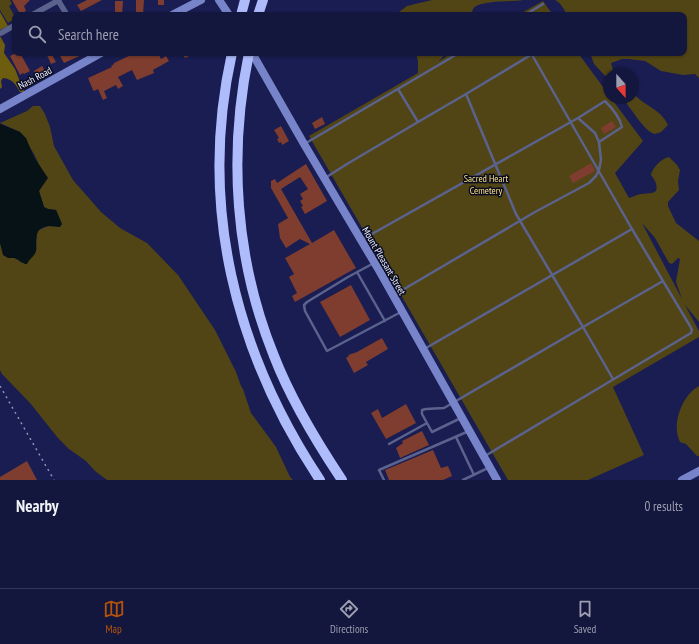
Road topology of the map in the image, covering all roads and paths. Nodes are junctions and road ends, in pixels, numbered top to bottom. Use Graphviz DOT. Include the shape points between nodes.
graph roads {
  1 [pos="59,0"];
  2 [pos="201,0"];
  3 [pos="219,0"];
  4 [pos="245,0"];
  5 [pos="263,0"];
  6 [pos="543,4"];
  7 [pos="37,12"];
  8 [pos="65,12"];
  9 [pos="178,12"];
  10 [pos="227,12"];
  11 [pos="242,12"];
  12 [pos="259,12"];
  13 [pos="530,12"];
  14 [pos="12,27"];
  15 [pos="1,33"];
  16 [pos="90,56"];
  17 [pos="232,56"];
  18 [pos="250,56"];
  19 [pos="253,56"];
  20 [pos="454,56"];
  21 [pos="527,56"];
  22 [pos="534,56"];
  23 [pos="398,89"];
  24 [pos="466,94"];
  25 [pos="0,109"];
  26 [pos="578,118"];
  27 [pos="418,122"];
  28 [pos="570,122"];
  29 [pos="599,142"];
  30 [pos="304,144"];
  31 [pos="496,164"];
  32 [pos="599,170"];
  33 [pos="325,179"];
  34 [pos="520,222"];
  35 [pos="632,229"];
  36 [pos="361,240"];
  37 [pos="374,263"];
  38 [pos="357,272"];
  39 [pos="552,275"];
  40 [pos="663,281"];
  41 [pos="393,296"];
  42 [pos="402,311"];
  43 [pos="385,321"];
  44 [pos="583,326"];
  45 [pos="423,350"];
  46 [pos="613,379"];
  47 [pos="453,402"];
  48 [pos="462,418"];
  49 [pos="427,423"];
  50 [pos="470,431"];
  51 [pos="456,438"];
  52 [pos="390,444"];
  53 [pos="484,456"];
  54 [pos="490,467"];
  55 [pos="698,471"];
  56 [pos="474,475"];
  57 [pos="495,479"];
  58 [pos="320,480"];
  59 [pos="342,480"];
  60 [pos="384,480"];
  61 [pos="463,480"];
  62 [pos="682,480"];
  1 -- 7 [label="street"];
  1 -- 8 [label="street"];
  2 -- 9 [label="main road"];
  3 -- 10 [label="main road"];
  4 -- 11 [label="highway"];
  5 -- 12 [label="highway"];
  6 -- 13 [label="lane"];
  14 -- 15 [label="street"];
  16 -- 25 [label="main road, Nash Road"];
  17 -- 58 [label="highway" via="222,115 219,159 222,218 231,274 247,334 263,377 283,419"];
  18 -- 59 [label="highway" via="241,107 237,163 239,209 249,274 264,330 280,371 302,415"];
  19 -- 30 [label="main road, Mount Pleasant Street"];
  20 -- 23 [label="lane"];
  21 -- 24 [label="lane"];
  22 -- 28 [label="lane"];
  23 -- 27 [label="lane"];
  23 -- 30 [label="lane"];
  24 -- 27 [label="lane"];
  24 -- 31 [label="lane"];
  26 -- 28 [label="lane"];
  26 -- 29 [label="lane" via="594,133"];
  26 -- 29 [label="lane" via="605,101 616,114 622,127"];
  27 -- 33 [label="lane"];
  28 -- 31 [label="lane"];
  28 -- 32 [label="lane"];
  29 -- 32 [label="lane"];
  30 -- 33 [label="main road, Mount Pleasant Street"];
  31 -- 34 [label="lane"];
  31 -- 36 [label="lane"];
  32 -- 34 [label="lane" via="589,182"];
  32 -- 35 [label="lane"];
  33 -- 36 [label="main road, Mount Pleasant Street"];
  34 -- 39 [label="lane"];
  34 -- 41 [label="lane"];
  35 -- 39 [label="lane"];
  35 -- 40 [label="lane"];
  36 -- 37 [label="main road, Mount Pleasant Street"];
  37 -- 38 [label="lane"];
  37 -- 41 [label="main road, Mount Pleasant Street"];
  38 -- 43 [label="lane"];
  38 -- 43 [label="lane" via="304,305 327,351"];
  39 -- 44 [label="lane"];
  39 -- 45 [label="lane"];
  40 -- 44 [label="lane"];
  40 -- 46 [label="lane" via="690,326 691,333"];
  41 -- 42 [label="main road, Mount Pleasant Street"];
  42 -- 43 [label="lane"];
  42 -- 45 [label="main road, Mount Pleasant Street"];
  44 -- 46 [label="lane"];
  44 -- 47 [label="lane"];
  45 -- 47 [label="main road, Mount Pleasant Street"];
  46 -- 53 [label="lane"];
  47 -- 48 [label="main road, Mount Pleasant Street"];
  47 -- 49 [label="lane" via="444,408 422,410"];
  48 -- 49 [label="lane" via="434,432"];
  48 -- 50 [label="main road, Mount Pleasant Street"];
  49 -- 52 [label="lane"];
  50 -- 51 [label="lane"];
  50 -- 53 [label="main road, Mount Pleasant Street"];
  51 -- 56 [label="lane"];
  51 -- 60 [label="lane" via="378,470"];
  53 -- 54 [label="main road, Mount Pleasant Street"];
  54 -- 56 [label="lane"];
  54 -- 57 [label="main road, Mount Pleasant Street"];
  55 -- 62 [label="main road"];
  56 -- 61 [label="lane"];
}
